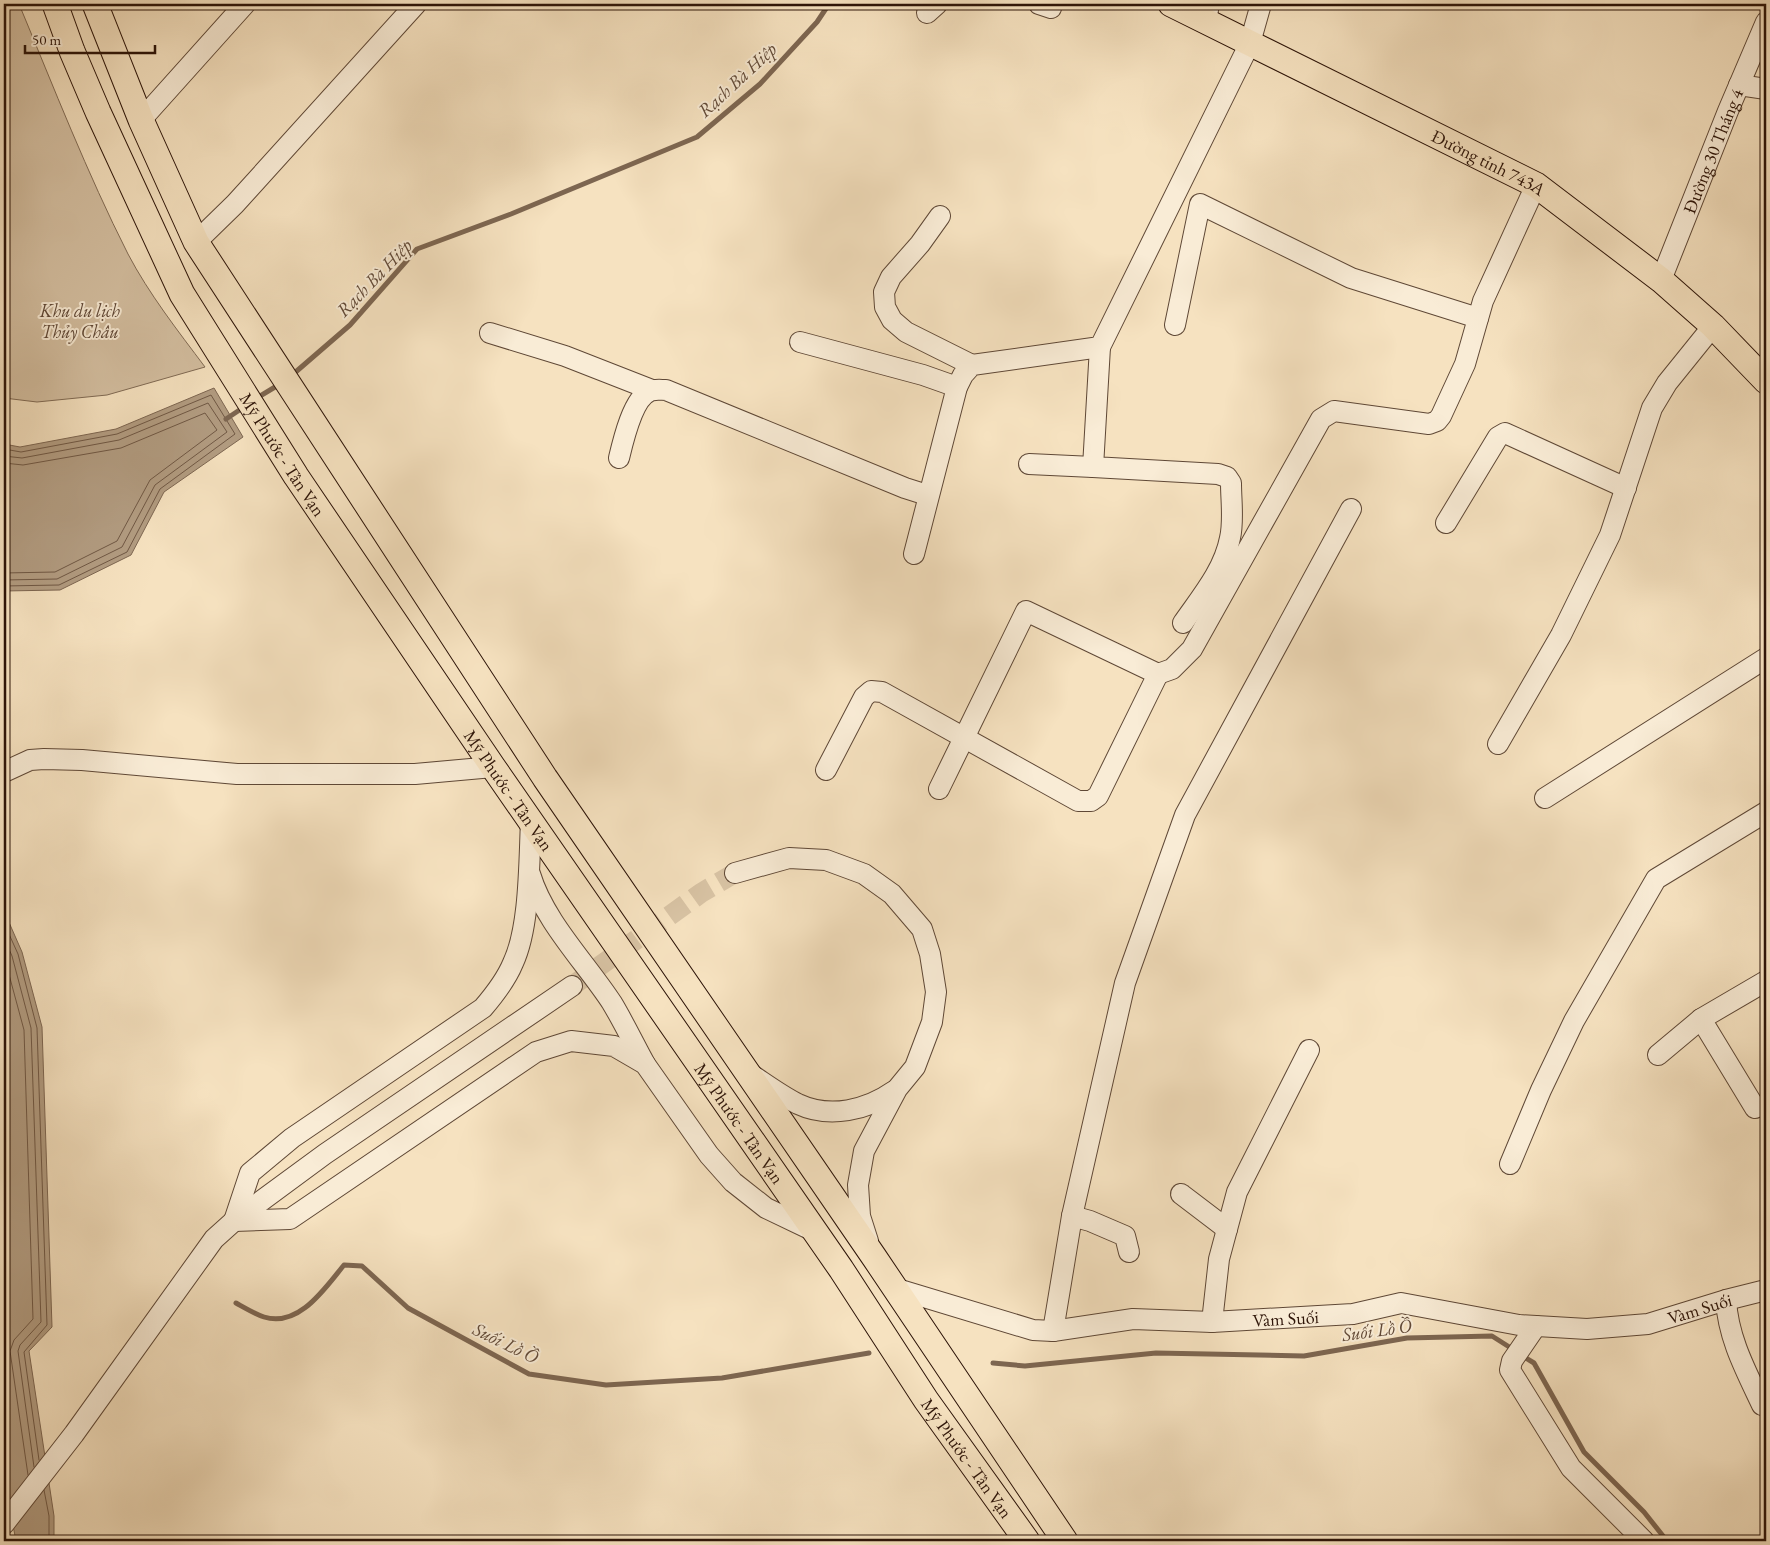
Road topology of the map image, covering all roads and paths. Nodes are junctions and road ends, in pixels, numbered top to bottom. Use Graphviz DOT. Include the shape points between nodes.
graph roads {
  1 [pos="55,4"];
  2 [pos="95,4"];
  3 [pos="245,4"];
  4 [pos="416,4"];
  5 [pos="1171,4"];
  6 [pos="1260,4"];
  7 [pos="1208,12"];
  8 [pos="1766,22"];
  9 [pos="1250,43"];
  10 [pos="1739,85"];
  11 [pos="1766,89"];
  12 [pos="141,120"];
  13 [pos="1536,185"];
  14 [pos="940,216"];
  15 [pos="196,242"];
  16 [pos="1661,280"];
  17 [pos="1478,318"];
  18 [pos="1175,325"];
  19 [pos="1712,326"];
  20 [pos="490,333"];
  21 [pos="800,342"];
  22 [pos="1100,347"];
  23 [pos="972,366"];
  24 [pos="1766,381"];
  25 [pos="957,387"];
  26 [pos="652,390"];
  27 [pos="619,458"];
  28 [pos="1029,464"];
  29 [pos="1093,466"];
  30 [pos="1626,488"];
  31 [pos="927,495"];
  32 [pos="1351,509"];
  33 [pos="1446,523"];
  34 [pos="914,554"];
  35 [pos="1183,623"];
  36 [pos="1766,658"];
  37 [pos="1158,674"];
  38 [pos="966,738"];
  39 [pos="1498,744"];
  40 [pos="493,767"];
  41 [pos="826,770"];
  42 [pos="4,772"];
  43 [pos="939,789"];
  44 [pos="1545,798"];
  45 [pos="1766,812"];
  46 [pos="531,821"];
  47 [pos="528,868"];
  48 [pos="735,873"];
  49 [pos="1766,980"];
  50 [pos="572,986"];
  51 [pos="1702,1019"];
  52 [pos="1308,1050"];
  53 [pos="1658,1055"];
  54 [pos="645,1064"];
  55 [pos="747,1072"];
  56 [pos="898,1088"];
  57 [pos="1755,1108"];
  58 [pos="1510,1164"];
  59 [pos="1181,1194"];
  60 [pos="1072,1216"];
  61 [pos="234,1221"];
  62 [pos="1227,1229"];
  63 [pos="814,1231"];
  64 [pos="1129,1252"];
  65 [pos="874,1257"];
  66 [pos="894,1288"];
  67 [pos="1766,1290"];
  68 [pos="1726,1300"];
  69 [pos="1212,1322"];
  70 [pos="1532,1331"];
  71 [pos="1053,1332"];
  72 [pos="1762,1406"];
  73 [pos="4,1524"];
  74 [pos="1027,1541"];
  75 [pos="1065,1541"];
  76 [pos="1644,1541"];
  1 -- 40 [label="main road, Mỹ Phước - Tân Vạn" via="72,51 182,294 296,476"];
  2 -- 12 [label="main road, Mỹ Phước - Tân Vạn"];
  3 -- 12 [label="street"];
  4 -- 15 [label="street" via="235,204"];
  5 -- 7 [label="main road, Đường tỉnh 743A"];
  6 -- 9 [label="street"];
  7 -- 9 [label="main road, Đường tỉnh 743A"];
  8 -- 10 [label="street, Đường 30 Tháng 4"];
  9 -- 13 [label="main road, Đường tỉnh 743A"];
  9 -- 22 [label="street"];
  10 -- 11 [label="street"];
  10 -- 16 [label="street, Đường 30 Tháng 4"];
  12 -- 15 [label="main road, Mỹ Phước - Tân Vạn"];
  13 -- 16 [label="main road, Đường tỉnh 743A"];
  13 -- 17 [label="street"];
  14 -- 23 [label="street" via="891,277 884,292 885,307 892,320 906,332"];
  15 -- 55 [label="main road, Mỹ Phước - Tân Vạn" via="545,778"];
  16 -- 19 [label="main road, Đường tỉnh 743A"];
  17 -- 18 [label="street" via="1351,278 1200,204"];
  17 -- 37 [label="street" via="1465,364 1442,416 1436,421 1429,424 1334,411 1321,419 1192,649 1172,669"];
  19 -- 24 [label="main road, Đường tỉnh 743A"];
  19 -- 30 [label="street" via="1667,383 1652,408"];
  20 -- 26 [label="street" via="565,356"];
  21 -- 25 [label="street"];
  22 -- 23 [label="street"];
  22 -- 29 [label="street"];
  23 -- 25 [label="street" via="962,375"];
  25 -- 31 [label="street"];
  26 -- 27 [label="street" via="635,408"];
  26 -- 31 [label="street" via="666,390"];
  28 -- 29 [label="street"];
  29 -- 35 [label="street" via="1227,477 1231,484 1230,538 1208,588"];
  30 -- 33 [label="street" via="1505,434 1498,437"];
  30 -- 39 [label="street" via="1610,535 1561,635"];
  31 -- 34 [label="street"];
  32 -- 60 [label="street" via="1185,815 1125,982"];
  36 -- 44 [label="street"];
  37 -- 38 [label="street" via="1098,796 1091,801 1078,801"];
  37 -- 38 [label="street" via="1026,611"];
  38 -- 41 [label="street" via="882,692 872,691 864,697"];
  38 -- 43 [label="street"];
  40 -- 42 [label="street" via="415,774 237,774 44,759 30,760"];
  40 -- 46 [label="main road, Mỹ Phước - Tân Vạn"];
  45 -- 58 [label="street" via="1656,879 1574,1021"];
  46 -- 47 [label="street"];
  46 -- 63 [label="main road, Mỹ Phước - Tân Vạn"];
  47 -- 54 [label="street" via="534,889 545,908 612,1004"];
  47 -- 61 [label="street" via="520,947 494,995 483,1008 292,1138 250,1173"];
  48 -- 56 [label="street" via="790,858 826,860 864,874 892,894 922,930 930,954 936,992 932,1022 914,1068"];
  49 -- 51 [label="street"];
  50 -- 61 [label="street"];
  51 -- 53 [label="street"];
  51 -- 57 [label="street"];
  52 -- 62 [label="street" via="1238,1192"];
  54 -- 61 [label="street" via="614,1046 571,1041 536,1052 290,1219"];
  54 -- 63 [label="street" via="709,1155 733,1182 766,1208"];
  55 -- 56 [label="street" via="799,1104 826,1111 854,1110 876,1103"];
  55 -- 65 [label="main road, Mỹ Phước - Tân Vạn"];
  56 -- 65 [label="street" via="864,1151 858,1185 860,1216"];
  59 -- 62 [label="street"];
  60 -- 64 [label="street" via="1090,1220 1125,1236"];
  60 -- 71 [label="street"];
  61 -- 73 [label="street" via="214,1240 74,1434"];
  62 -- 69 [label="street" via="1219,1259"];
  63 -- 74 [label="main road, Mỹ Phước - Tân Vạn" via="926,1400"];
  65 -- 66 [label="main road, Mỹ Phước - Tân Vạn"];
  66 -- 71 [label="street, Vàm Suối" via="1033,1330"];
  66 -- 75 [label="main road, Mỹ Phước - Tân Vạn"];
  67 -- 68 [label="street, Vàm Suối"];
  68 -- 70 [label="street, Vàm Suối" via="1648,1324"];
  68 -- 72 [label="street" via="1727,1320 1737,1351"];
  69 -- 70 [label="street, Vàm Suối" via="1353,1314 1401,1303"];
  69 -- 71 [label="street, Vàm Suối" via="1133,1320"];
  70 -- 76 [label="street" via="1512,1361 1510,1370 1571,1468"];
}
